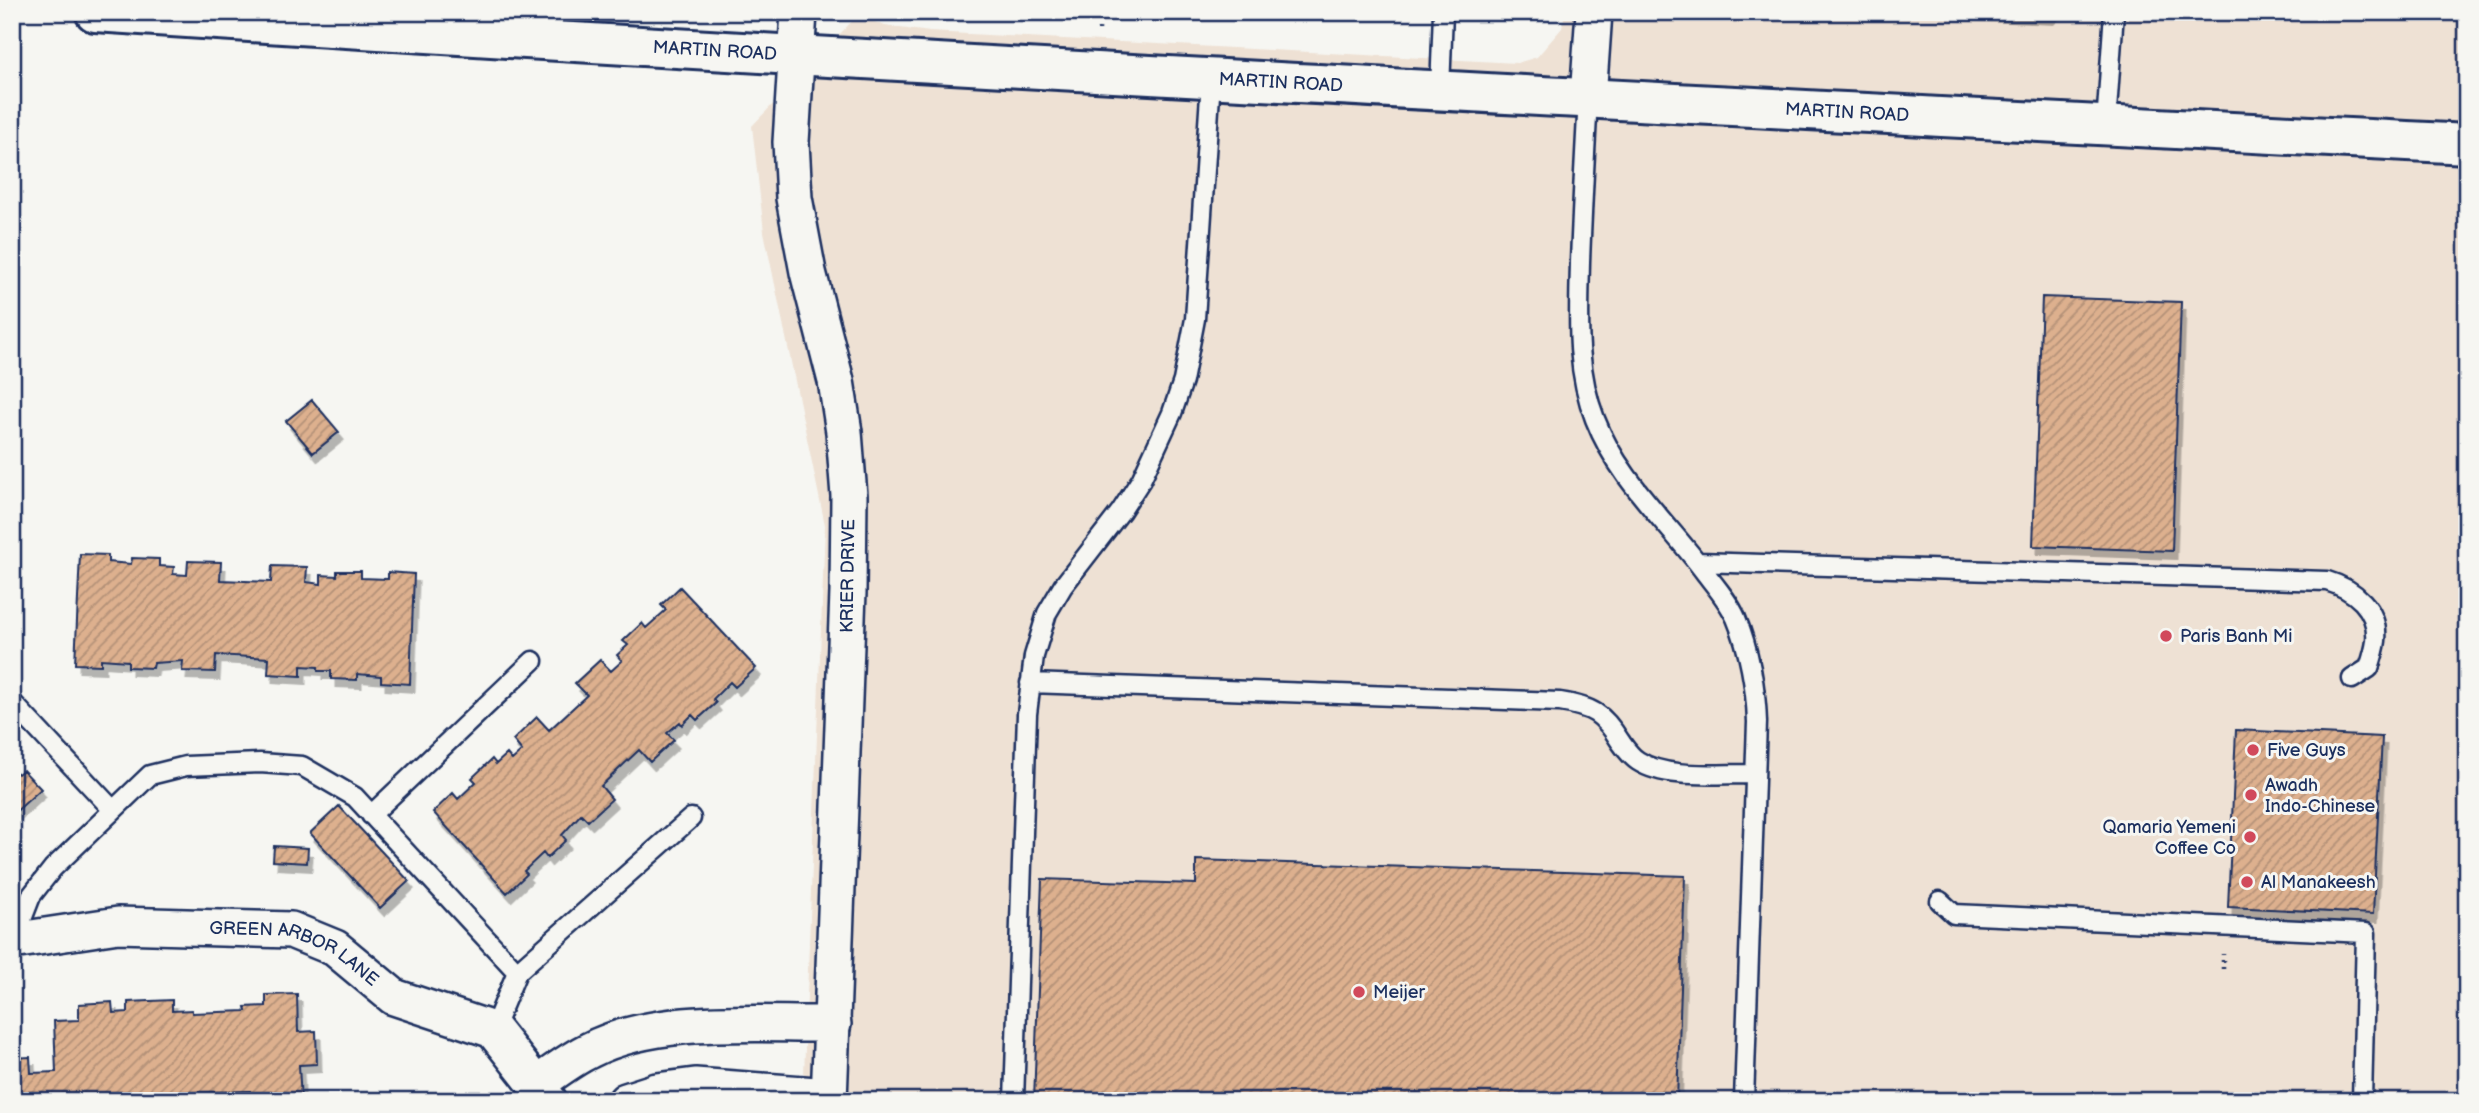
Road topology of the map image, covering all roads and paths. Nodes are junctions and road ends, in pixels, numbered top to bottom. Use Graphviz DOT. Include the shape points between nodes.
graph roads {
  1 [pos="95,12"];
  2 [pos="799,12"];
  3 [pos="1100,12"];
  4 [pos="1443,12"];
  5 [pos="1594,12"];
  6 [pos="2114,12"];
  7 [pos="1099,30"];
  8 [pos="797,57"];
  9 [pos="1210,80"];
  10 [pos="1440,90"];
  11 [pos="1588,98"];
  12 [pos="2106,125"];
  13 [pos="2467,144"];
  14 [pos="1698,562"];
  15 [pos="533,661"];
  16 [pos="2352,679"];
  17 [pos="1030,683"];
  18 [pos="12,702"];
  19 [pos="1755,774"];
  20 [pos="113,810"];
  21 [pos="372,815"];
  22 [pos="691,818"];
  23 [pos="1940,901"];
  24 [pos="13,940"];
  25 [pos="517,972"];
  26 [pos="832,1024"];
  27 [pos="493,1030"];
  28 [pos="542,1093"];
  29 [pos="830,1098"];
  30 [pos="626,1101"];
  31 [pos="1014,1101"];
  32 [pos="1744,1101"];
  33 [pos="2362,1101"];
  1 -- 8 [label="street, MARTIN ROAD"];
  2 -- 8 [label="street, KRIER DRIVE"];
  3 -- 7 [label="path"];
  4 -- 10 [label="lane"];
  5 -- 11 [label="street"];
  6 -- 12 [label="lane"];
  8 -- 9 [label="street, MARTIN ROAD"];
  8 -- 26 [label="street, KRIER DRIVE" via="792,142 795,206 836,381 849,496"];
  9 -- 10 [label="street, MARTIN ROAD"];
  9 -- 17 [label="lane" via="1195,319 1183,381 1141,480 1047,613"];
  10 -- 11 [label="street, MARTIN ROAD"];
  11 -- 12 [label="street, MARTIN ROAD"];
  11 -- 14 [label="lane" via="1578,328 1583,378 1596,421 1617,464"];
  12 -- 13 [label="street, MARTIN ROAD"];
  14 -- 16 [label="lane" via="2327,581 2356,595 2374,621 2376,640 2369,668"];
  14 -- 19 [label="lane" via="1735,617 1746,651 1756,704"];
  15 -- 21 [label="lane"];
  17 -- 19 [label="lane" via="1560,702 1599,713 1630,756 1659,771"];
  17 -- 31 [label="lane"];
  18 -- 20 [label="lane"];
  19 -- 32 [label="lane"];
  20 -- 21 [label="lane" via="150,775 186,766 260,763 302,766 355,797"];
  20 -- 24 [label="lane" via="31,896"];
  21 -- 25 [label="lane"];
  22 -- 25 [label="lane"];
  23 -- 33 [label="lane" via="1954,914 2367,933"];
  24 -- 27 [label="street, GREEN ARBOR LANE" via="118,925 291,930 335,948 394,998"];
  25 -- 27 [label="lane"];
  26 -- 28 [label="street" via="657,1027 590,1050"];
  26 -- 29 [label="street, KRIER DRIVE"];
  27 -- 28 [label="street"];
  29 -- 30 [label="street" via="695,1086"];
}
